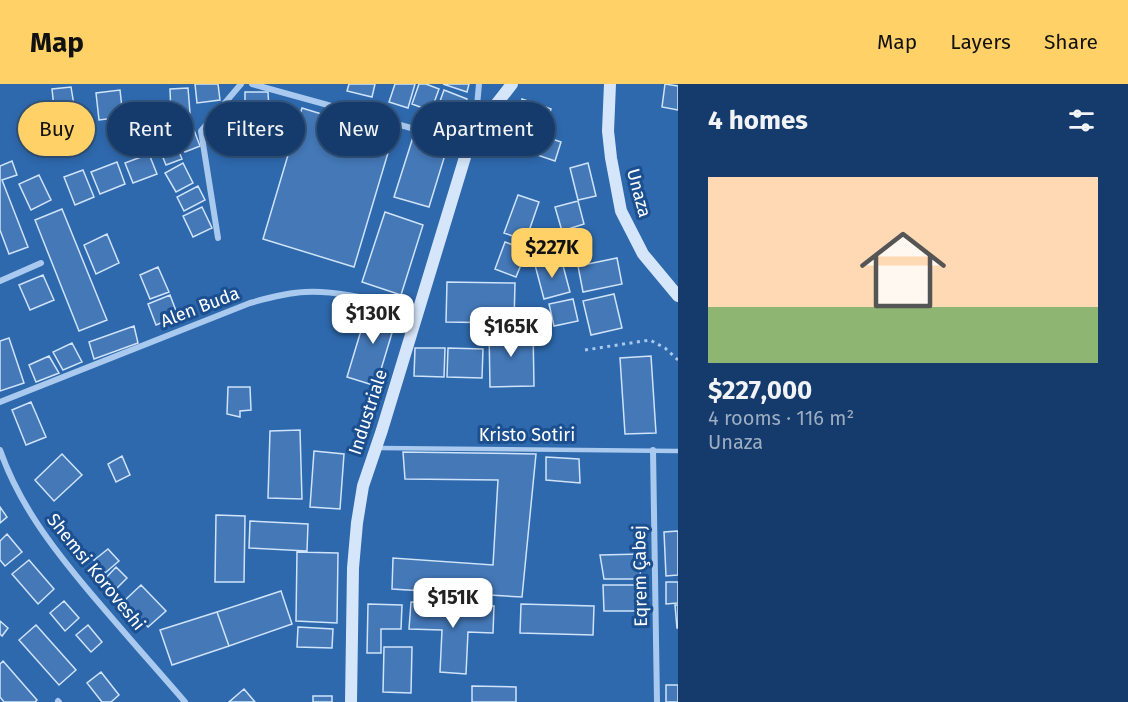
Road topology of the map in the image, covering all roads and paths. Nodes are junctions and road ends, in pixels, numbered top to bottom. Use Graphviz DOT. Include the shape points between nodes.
graph roads {
  1 [pos="241,84"];
  2 [pos="252,84"];
  3 [pos="479,84"];
  4 [pos="512,84"];
  5 [pos="610,84"];
  6 [pos="477,102"];
  7 [pos="498,102"];
  8 [pos="412,128"];
  9 [pos="465,156"];
  10 [pos="218,238"];
  11 [pos="41,262"];
  12 [pos="0,281"];
  13 [pos="678,296"];
  14 [pos="419,311"];
  15 [pos="585,350"];
  16 [pos="678,360"];
  17 [pos="0,402"];
  18 [pos="377,448"];
  19 [pos="0,450"];
  20 [pos="652,450"];
  21 [pos="678,451"];
  22 [pos="185,702"];
  23 [pos="351,702"];
  24 [pos="657,702"];
  1 -- 10 [label="street" via="201,131"];
  2 -- 8 [label="street"];
  3 -- 6 [label="street"];
  4 -- 7 [label="main road, Industriale"];
  5 -- 13 [label="main road, Unaza" via="608,131 621,211 643,254"];
  9 -- 14 [label="main road, Industriale"];
  11 -- 12 [label="street"];
  14 -- 17 [label="street, Alen Buda" via="325,292 280,295 250,303"];
  14 -- 18 [label="main road, Industriale"];
  15 -- 16 [label="path" via="650,340"];
  18 -- 20 [label="lane, Kristo Sotiri"];
  18 -- 23 [label="main road, Industriale" via="363,486 357,523"];
  19 -- 22 [label="street, Shemsi Koroveshi" via="28,512 59,555"];
  20 -- 21 [label="lane, Kristo Sotiri"];
  20 -- 24 [label="street, Eqrem Çabej"];
}
